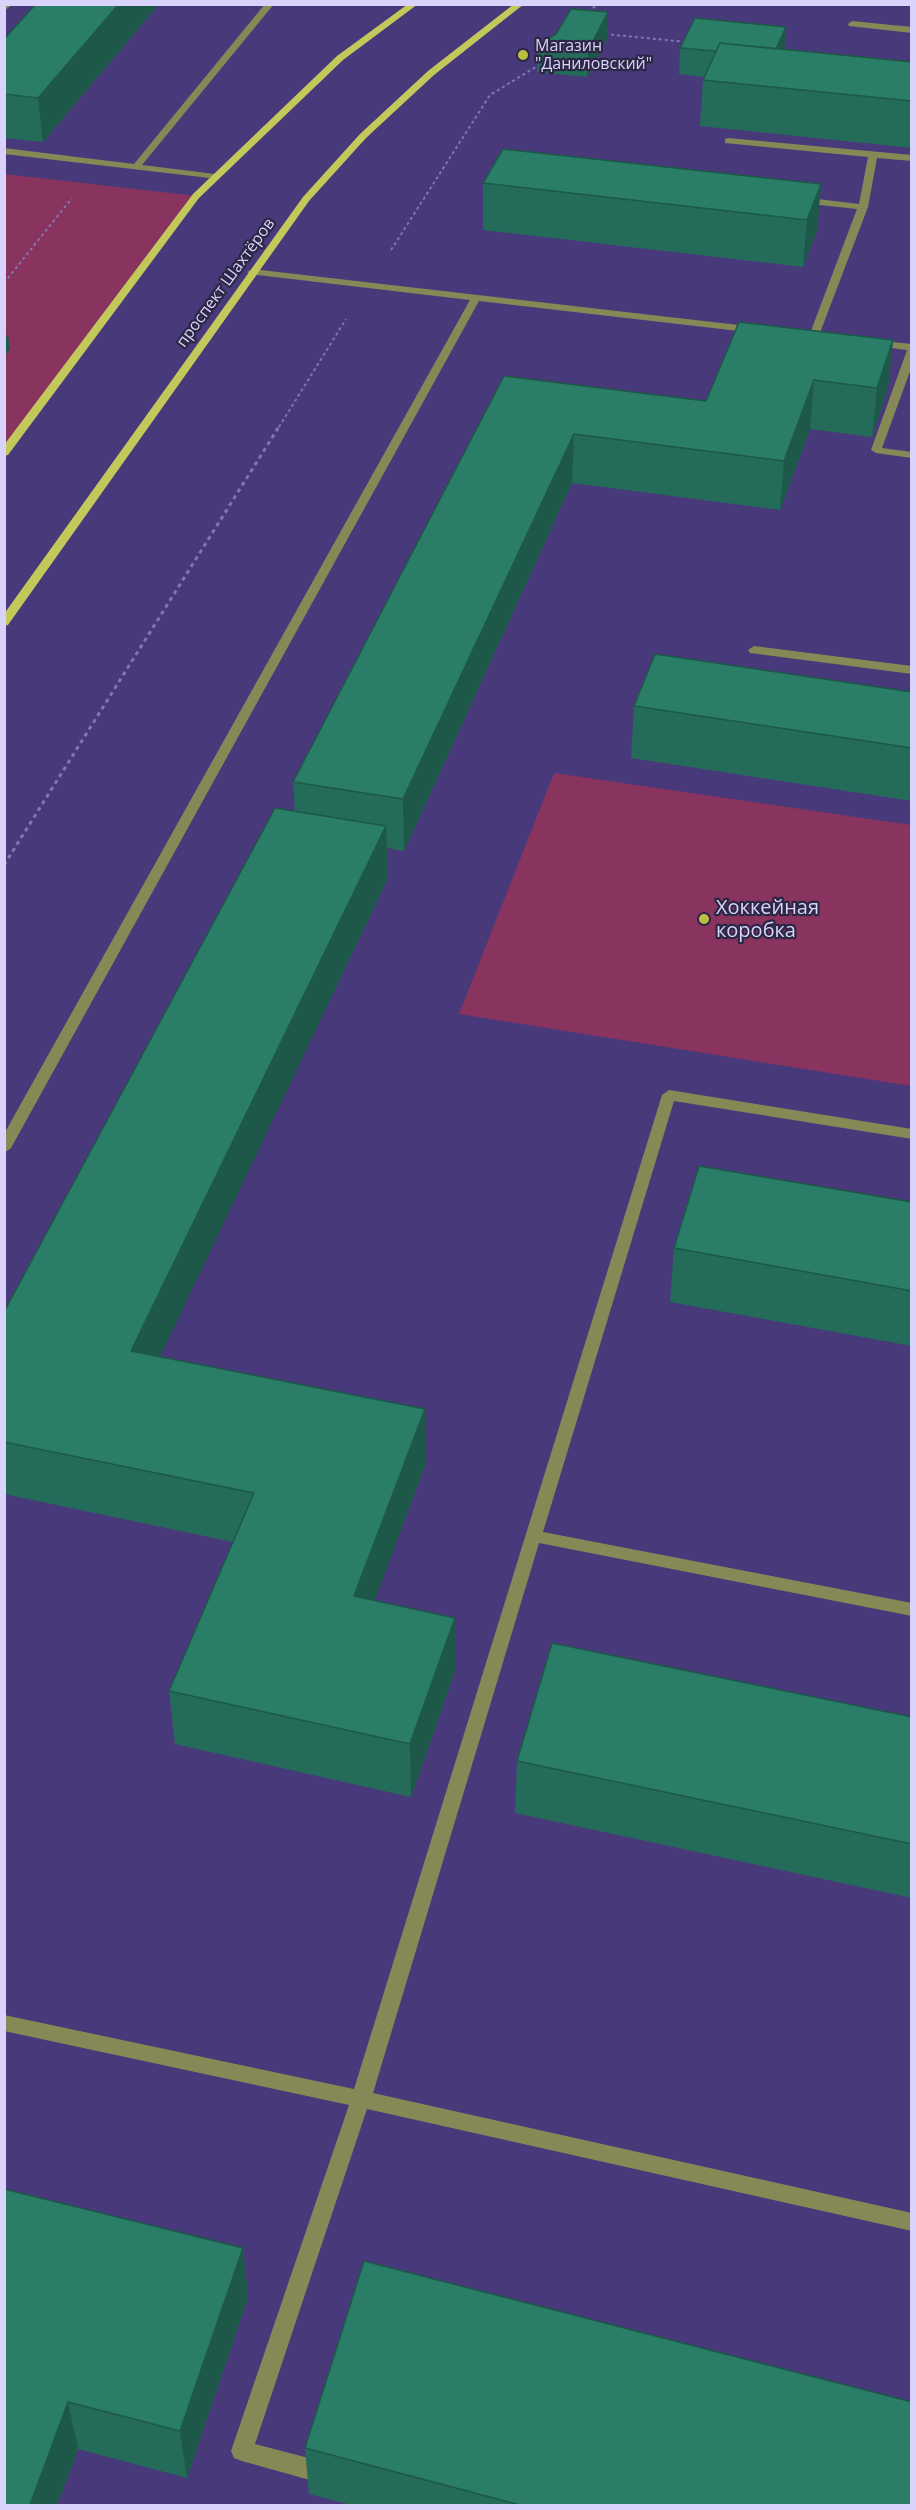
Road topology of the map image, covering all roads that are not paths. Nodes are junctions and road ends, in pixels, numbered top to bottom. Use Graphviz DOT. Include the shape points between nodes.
graph roads {
  1 [pos="9,4"];
  2 [pos="270,4"];
  3 [pos="414,4"];
  4 [pos="520,4"];
  5 [pos="4,9"];
  6 [pos="852,24"];
  7 [pos="912,30"];
  8 [pos="728,141"];
  9 [pos="4,151"];
  10 [pos="873,154"];
  11 [pos="912,158"];
  12 [pos="137,166"];
  13 [pos="215,177"];
  14 [pos="794,199"];
  15 [pos="863,207"];
  16 [pos="252,272"];
  17 [pos="476,298"];
  18 [pos="768,331"];
  19 [pos="803,335"];
  20 [pos="858,341"];
  21 [pos="912,349"];
  22 [pos="4,453"];
  23 [pos="912,455"];
  24 [pos="4,623"];
  25 [pos="754,650"];
  26 [pos="912,670"];
  27 [pos="912,1134"];
  28 [pos="4,1148"];
  29 [pos="533,1536"];
  30 [pos="912,1610"];
  31 [pos="4,2023"];
  32 [pos="361,2099"];
  33 [pos="912,2222"];
  34 [pos="343,2478"];
  1 -- 5 [label="lane"];
  2 -- 12 [label="lane"];
  3 -- 13 [label="main road" via="340,58"];
  4 -- 16 [label="main road, проспект Шахтёров" via="430,73 363,136 306,199"];
  6 -- 7 [label="lane"];
  8 -- 10 [label="lane"];
  9 -- 12 [label="lane"];
  10 -- 11 [label="lane"];
  10 -- 15 [label="lane"];
  12 -- 13 [label="lane"];
  13 -- 22 [label="main road" via="195,196"];
  14 -- 15 [label="lane"];
  15 -- 19 [label="lane" via="820,337"];
  16 -- 17 [label="lane"];
  16 -- 24 [label="main road, проспект Шахтёров"];
  17 -- 18 [label="lane"];
  17 -- 28 [label="lane"];
  20 -- 21 [label="lane"];
  21 -- 23 [label="lane" via="876,450"];
  25 -- 26 [label="lane"];
  27 -- 29 [label="lane" via="669,1095"];
  29 -- 30 [label="lane"];
  29 -- 32 [label="lane"];
  31 -- 32 [label="lane"];
  32 -- 33 [label="lane"];
  32 -- 34 [label="lane" via="242,2451"];
}
